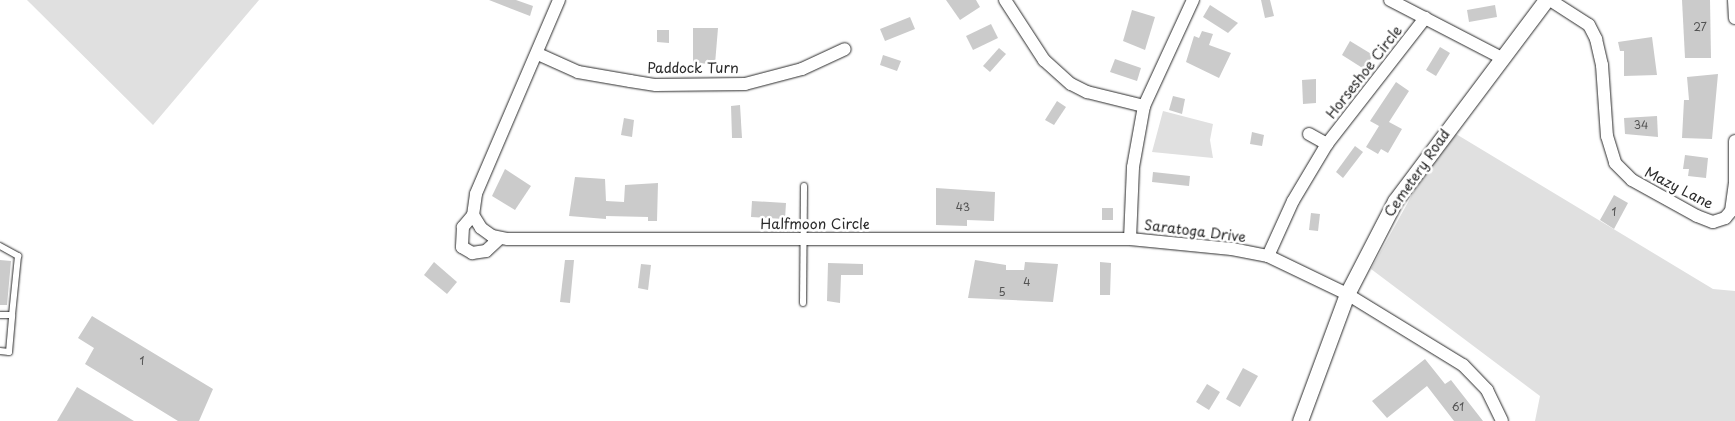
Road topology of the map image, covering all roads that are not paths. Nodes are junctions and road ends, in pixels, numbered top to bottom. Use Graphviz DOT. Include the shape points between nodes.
graph roads {
  1 [pos="559,0"];
  2 [pos="1193,0"];
  3 [pos="1390,0"];
  4 [pos="1548,0"];
  5 [pos="1734,0"];
  6 [pos="1009,2"];
  7 [pos="1425,18"];
  8 [pos="1735,18"];
  9 [pos="845,48"];
  10 [pos="538,54"];
  11 [pos="1502,58"];
  12 [pos="1144,106"];
  13 [pos="1309,134"];
  14 [pos="1735,141"];
  15 [pos="1327,144"];
  16 [pos="804,186"];
  17 [pos="473,215"];
  18 [pos="500,238"];
  19 [pos="804,239"];
  20 [pos="1130,239"];
  21 [pos="0,246"];
  22 [pos="1268,256"];
  23 [pos="1347,294"];
  24 [pos="804,303"];
  25 [pos="0,314"];
  26 [pos="12,315"];
  27 [pos="0,351"];
  28 [pos="1300,421"];
  29 [pos="1502,421"];
  1 -- 10 [label="street"];
  2 -- 12 [label="street, Saratoga Drive"];
  3 -- 7 [label="street"];
  4 -- 11 [label="street, Cemetery Road"];
  4 -- 14 [label="street, Mazy Lane" via="1589,25 1596,39 1602,65 1607,136 1614,163 1632,180 1697,216 1713,222 1725,218 1730,211 1735,184"];
  5 -- 8 [label="street"];
  6 -- 12 [label="street" via="1044,60 1070,84 1088,92"];
  7 -- 11 [label="street"];
  7 -- 15 [label="street, Horseshoe Circle"];
  9 -- 10 [label="street, Paddock Turn" via="802,69 745,84 656,85 578,72"];
  10 -- 17 [label="street" via="482,179"];
  11 -- 23 [label="street, Cemetery Road" via="1395,201"];
  12 -- 20 [label="street, Saratoga Drive" via="1133,167"];
  13 -- 15 [label="street"];
  15 -- 22 [label="street, Horseshoe Circle" via="1293,201"];
  16 -- 19 [label="lane"];
  17 -- 18 [label="street" via="481,228"];
  17 -- 18 [label="street" via="463,227 462,247 472,253 486,251"];
  18 -- 19 [label="street, Halfmoon Circle"];
  19 -- 20 [label="street, Halfmoon Circle"];
  19 -- 24 [label="lane"];
  20 -- 22 [label="street, Saratoga Drive"];
  21 -- 26 [label="lane" via="18,256"];
  22 -- 23 [label="street, Saratoga Drive"];
  23 -- 28 [label="street, Cemetery Road"];
  23 -- 29 [label="street, Saratoga Drive" via="1474,374 1490,395"];
  25 -- 26 [label="lane"];
  26 -- 27 [label="lane" via="8,352"];
}
